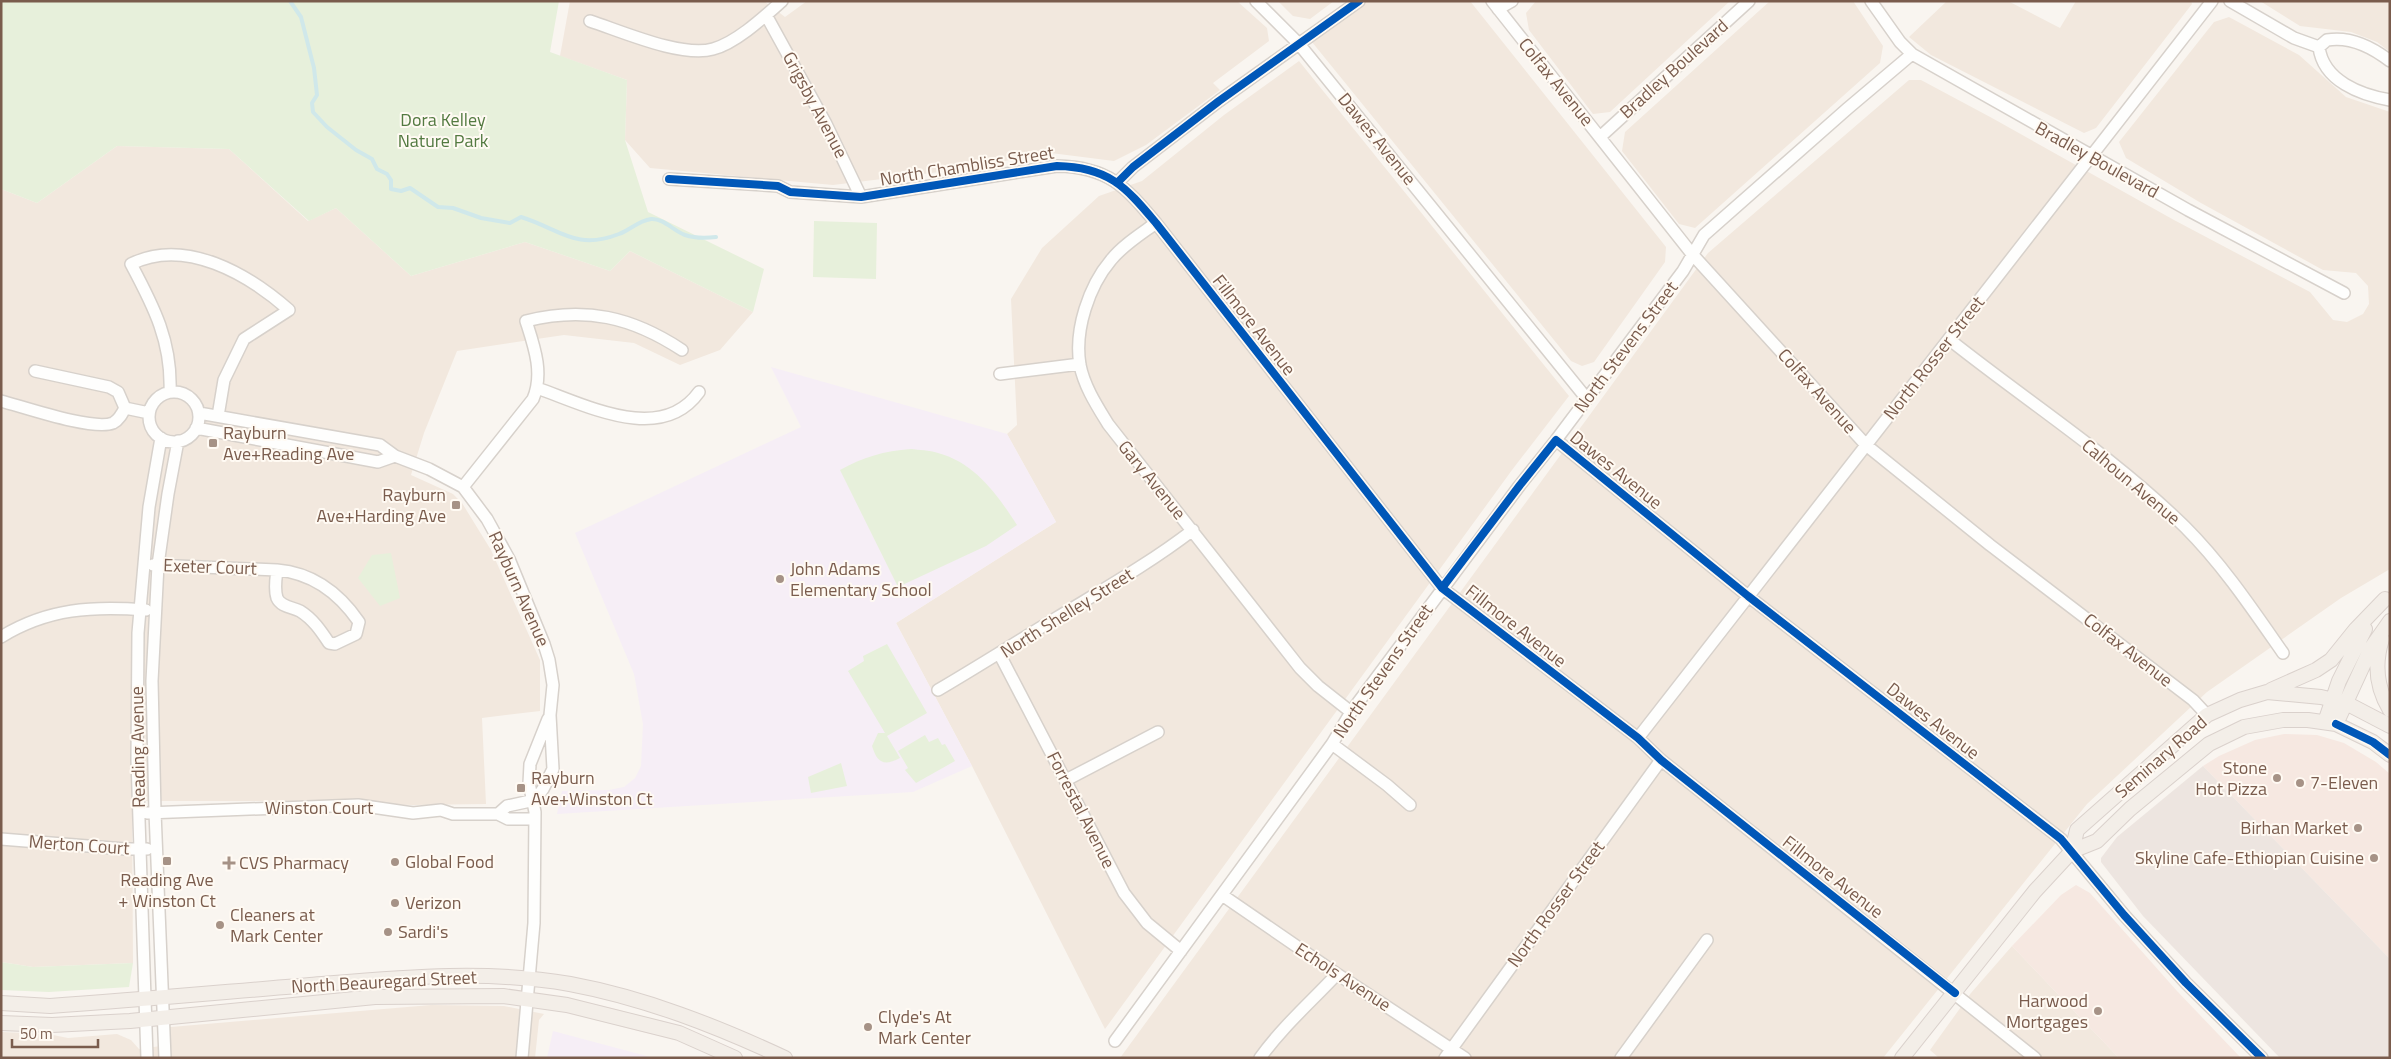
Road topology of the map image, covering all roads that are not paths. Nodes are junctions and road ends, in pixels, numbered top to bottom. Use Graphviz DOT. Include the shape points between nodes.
graph roads {
  1 [pos="782,1"];
  2 [pos="1256,1"];
  3 [pos="1359,1"];
  4 [pos="1512,1"];
  5 [pos="1749,1"];
  6 [pos="1871,1"];
  7 [pos="2212,1"];
  8 [pos="2230,1"];
  9 [pos="1495,5"];
  10 [pos="766,15"];
  11 [pos="590,21"];
  12 [pos="1299,44"];
  13 [pos="2320,47"];
  14 [pos="1912,54"];
  15 [pos="2390,61"];
  16 [pos="2390,100"];
  17 [pos="1600,137"];
  18 [pos="2090,156"];
  19 [pos="669,179"];
  20 [pos="1118,182"];
  21 [pos="861,197"];
  22 [pos="1156,223"];
  23 [pos="1692,254"];
  24 [pos="2344,293"];
  25 [pos="1950,340"];
  26 [pos="682,350"];
  27 [pos="1080,364"];
  28 [pos="35,371"];
  29 [pos="1000,374"];
  30 [pos="537,388"];
  31 [pos="170,392"];
  32 [pos="699,392"];
  33 [pos="1587,399"];
  34 [pos="1,401"];
  35 [pos="125,408"];
  36 [pos="150,413"];
  37 [pos="199,413"];
  38 [pos="218,416"];
  39 [pos="196,428"];
  40 [pos="161,438"];
  41 [pos="1556,440"];
  42 [pos="178,441"];
  43 [pos="1866,445"];
  44 [pos="395,456"];
  45 [pos="462,487"];
  46 [pos="1193,530"];
  47 [pos="143,564"];
  48 [pos="158,565"];
  49 [pos="277,570"];
  50 [pos="1442,588"];
  51 [pos="1748,596"];
  52 [pos="2388,596"];
  53 [pos="139,610"];
  54 [pos="155,611"];
  55 [pos="2388,622"];
  56 [pos="1,637"];
  57 [pos="2283,653"];
  58 [pos="1000,654"];
  59 [pos="938,690"];
  60 [pos="2267,692"];
  61 [pos="2339,701"];
  62 [pos="2390,710"];
  63 [pos="1351,712"];
  64 [pos="550,715"];
  65 [pos="2207,715"];
  66 [pos="2331,723"];
  67 [pos="2390,726"];
  68 [pos="1158,732"];
  69 [pos="1638,738"];
  70 [pos="1332,744"];
  71 [pos="2390,755"];
  72 [pos="1661,760"];
  73 [pos="1066,780"];
  74 [pos="535,800"];
  75 [pos="1410,805"];
  76 [pos="155,812"];
  77 [pos="140,813"];
  78 [pos="498,814"];
  79 [pos="535,819"];
  80 [pos="1,839"];
  81 [pos="156,848"];
  82 [pos="141,849"];
  83 [pos="2072,851"];
  84 [pos="1222,895"];
  85 [pos="1707,940"];
  86 [pos="1180,951"];
  87 [pos="1336,974"];
  88 [pos="530,979"];
  89 [pos="1955,993"];
  90 [pos="162,998"];
  91 [pos="146,999"];
  92 [pos="528,999"];
  93 [pos="1,1003"];
  94 [pos="163,1018"];
  95 [pos="146,1019"];
  96 [pos="1,1024"];
  97 [pos="1115,1041"];
  98 [pos="1449,1053"];
  99 [pos="1907,1056"];
  100 [pos="147,1058"];
  101 [pos="165,1058"];
  102 [pos="522,1058"];
  103 [pos="735,1058"];
  104 [pos="785,1058"];
  105 [pos="1260,1058"];
  106 [pos="1465,1058"];
  107 [pos="1621,1058"];
  108 [pos="2035,1058"];
  109 [pos="2262,1058"];
  1 -- 10 [label="street"];
  2 -- 12 [label="street, Dawes Avenue"];
  3 -- 12 [label="street"];
  4 -- 9 [label="street"];
  5 -- 17 [label="street, Bradley Boulevard"];
  6 -- 14 [label="street, Bradley Boulevard"];
  7 -- 18 [label="street, North Rosser Street"];
  8 -- 13 [label="street" via="2294,38"];
  9 -- 17 [label="street, Colfax Avenue"];
  10 -- 11 [label="street" via="725,44 690,52"];
  10 -- 21 [label="street, Grigsby Avenue" via="826,124"];
  12 -- 20 [label="street" via="1211,107"];
  12 -- 33 [label="street, Dawes Avenue"];
  13 -- 15 [label="street" via="2327,40 2349,40 2371,48"];
  13 -- 16 [label="street" via="2320,58 2345,85"];
  14 -- 18 [label="street, Bradley Boulevard"];
  14 -- 23 [label="street, North Stevens Street" via="1704,236"];
  17 -- 23 [label="street, Colfax Avenue"];
  18 -- 24 [label="street, Bradley Boulevard"];
  18 -- 25 [label="street, North Rosser Street"];
  19 -- 21 [label="street, North Chambliss Street" via="778,186 790,192"];
  20 -- 21 [label="street, North Chambliss Street" via="1086,168 1057,166"];
  20 -- 22 [label="street, Fillmore Avenue"];
  22 -- 27 [label="street, Gary Avenue" via="1112,259 1099,278 1083,318"];
  22 -- 50 [label="street, Fillmore Avenue"];
  23 -- 33 [label="street, North Stevens Street" via="1683,271"];
  23 -- 43 [label="street, Colfax Avenue"];
  25 -- 43 [label="street, North Rosser Street"];
  25 -- 57 [label="street, Calhoun Avenue" via="2066,427 2185,527 2224,570"];
  26 -- 30 [label="street" via="642,327 610,317 566,314 526,321 536,356"];
  27 -- 29 [label="street"];
  27 -- 46 [label="street, Gary Avenue" via="1094,400 1108,424"];
  28 -- 35 [label="street" via="109,387 118,392"];
  30 -- 32 [label="street" via="630,419 650,419 679,411"];
  30 -- 45 [label="street" via="533,399"];
  31 -- 36 [label="street" via="156,399"];
  31 -- 37 [label="street" via="185,394 192,399"];
  31 -- 38 [label="street" via="171,369 158,314 131,264 144,257 173,254 236,273 289,310 244,339 224,380"];
  33 -- 41 [label="street, North Stevens Street"];
  34 -- 35 [label="street" via="67,420 104,425 121,417"];
  35 -- 36 [label="street"];
  36 -- 40 [label="street" via="152,428"];
  37 -- 38 [label="street, Rayburn Avenue"];
  37 -- 39 [label="street"];
  38 -- 44 [label="street, Rayburn Avenue" via="380,445"];
  39 -- 42 [label="street" via="186,439"];
  39 -- 44 [label="street" via="378,462"];
  40 -- 42 [label="street"];
  40 -- 47 [label="street, Reading Avenue"];
  41 -- 50 [label="street, North Stevens Street"];
  41 -- 51 [label="street, Dawes Avenue"];
  42 -- 48 [label="street, Reading Avenue"];
  43 -- 51 [label="street, North Rosser Street"];
  43 -- 65 [label="street, Colfax Avenue" via="2186,694"];
  44 -- 45 [label="street, Rayburn Avenue"];
  45 -- 64 [label="street, Rayburn Avenue" via="488,519 501,542 544,644 553,685"];
  46 -- 58 [label="street, North Shelley Street" via="1122,580"];
  46 -- 63 [label="street, Gary Avenue" via="1300,668"];
  47 -- 48 [label="street, Exeter Court"];
  47 -- 53 [label="street, Reading Avenue"];
  48 -- 49 [label="street, Exeter Court"];
  48 -- 54 [label="street, Reading Avenue"];
  49 -- 49 [label="street, Exeter Court" via="319,581 351,610 359,622 356,634 335,644 329,643 314,622 301,612 282,605 277,598"];
  50 -- 63 [label="street, North Stevens Street"];
  50 -- 69 [label="street, Fillmore Avenue"];
  51 -- 69 [label="street, North Rosser Street"];
  51 -- 83 [label="street, Dawes Avenue"];
  52 -- 60 [label="main road" via="2330,660"];
  52 -- 61 [label="main road" via="2358,640"];
  53 -- 54 [label="street"];
  53 -- 56 [label="street" via="73,609 43,617"];
  53 -- 77 [label="street, Reading Avenue" via="136,703"];
  54 -- 76 [label="street, Reading Avenue" via="152,681"];
  55 -- 61 [label="main road"];
  55 -- 62 [label="main road" via="2375,669"];
  58 -- 59 [label="street, North Shelley Street"];
  58 -- 73 [label="street, Forrestal Avenue"];
  60 -- 61 [label="main road, Seminary Road"];
  60 -- 65 [label="main road, Seminary Road"];
  61 -- 66 [label="main road"];
  61 -- 67 [label="main road"];
  63 -- 70 [label="street, North Stevens Street"];
  64 -- 74 [label="street, Rayburn Avenue" via="553,769"];
  64 -- 74 [label="street, Rayburn Avenue" via="530,764 529,783"];
  65 -- 83 [label="main road, Seminary Road" via="2077,830"];
  66 -- 71 [label="main road" via="2373,742"];
  66 -- 83 [label="main road, Seminary Road" via="2283,720 2244,727 2223,736 2208,744 2156,787 2097,841"];
  68 -- 73 [label="street"];
  69 -- 72 [label="street, Fillmore Avenue"];
  70 -- 75 [label="street"];
  70 -- 84 [label="street, North Stevens Street"];
  72 -- 89 [label="street, Fillmore Avenue"];
  72 -- 98 [label="street, North Rosser Street"];
  73 -- 86 [label="street, Forrestal Avenue" via="1135,910"];
  74 -- 78 [label="street, Winston Court" via="507,806"];
  74 -- 79 [label="street, Rayburn Avenue"];
  76 -- 77 [label="street, Winston Court"];
  76 -- 78 [label="street, Winston Court" via="358,805 413,813 441,810 453,814"];
  76 -- 81 [label="street, Reading Avenue"];
  77 -- 82 [label="street, Reading Avenue"];
  78 -- 79 [label="street, Winston Court" via="508,819"];
  79 -- 88 [label="street, Rayburn Avenue"];
  80 -- 82 [label="street, Merton Court"];
  81 -- 82 [label="street, Merton Court"];
  81 -- 90 [label="street, Reading Avenue"];
  82 -- 91 [label="street, Reading Avenue"];
  83 -- 89 [label="main road, Seminary Road" via="2035,890"];
  83 -- 109 [label="street, Dawes Avenue" via="2124,916"];
  84 -- 86 [label="street, North Stevens Street"];
  84 -- 87 [label="street, Echols Avenue"];
  85 -- 107 [label="street"];
  86 -- 97 [label="street, North Stevens Street"];
  87 -- 98 [label="street, Echols Avenue"];
  87 -- 105 [label="street" via="1277,1034"];
  88 -- 90 [label="main road, North Beauregard Street" via="450,975"];
  88 -- 92 [label="street, Rayburn Avenue"];
  88 -- 104 [label="main road, North Beauregard Street" via="570,984 659,1007"];
  89 -- 99 [label="main road, Seminary Road"];
  89 -- 108 [label="street, Fillmore Avenue"];
  90 -- 91 [label="main road, North Beauregard Street"];
  90 -- 94 [label="street, Reading Avenue"];
  91 -- 93 [label="main road, North Beauregard Street" via="50,1006"];
  91 -- 95 [label="street, Reading Avenue"];
  92 -- 94 [label="main road, North Beauregard Street" via="503,996 375,997"];
  92 -- 102 [label="street, Rayburn Avenue"];
  92 -- 103 [label="main road, North Beauregard Street" via="678,1033"];
  94 -- 95 [label="main road, North Beauregard Street"];
  94 -- 101 [label="street, Reading Avenue"];
  95 -- 96 [label="main road, North Beauregard Street" via="52,1025"];
  95 -- 100 [label="street, Reading Avenue"];
  98 -- 106 [label="street, Echols Avenue"];
}
